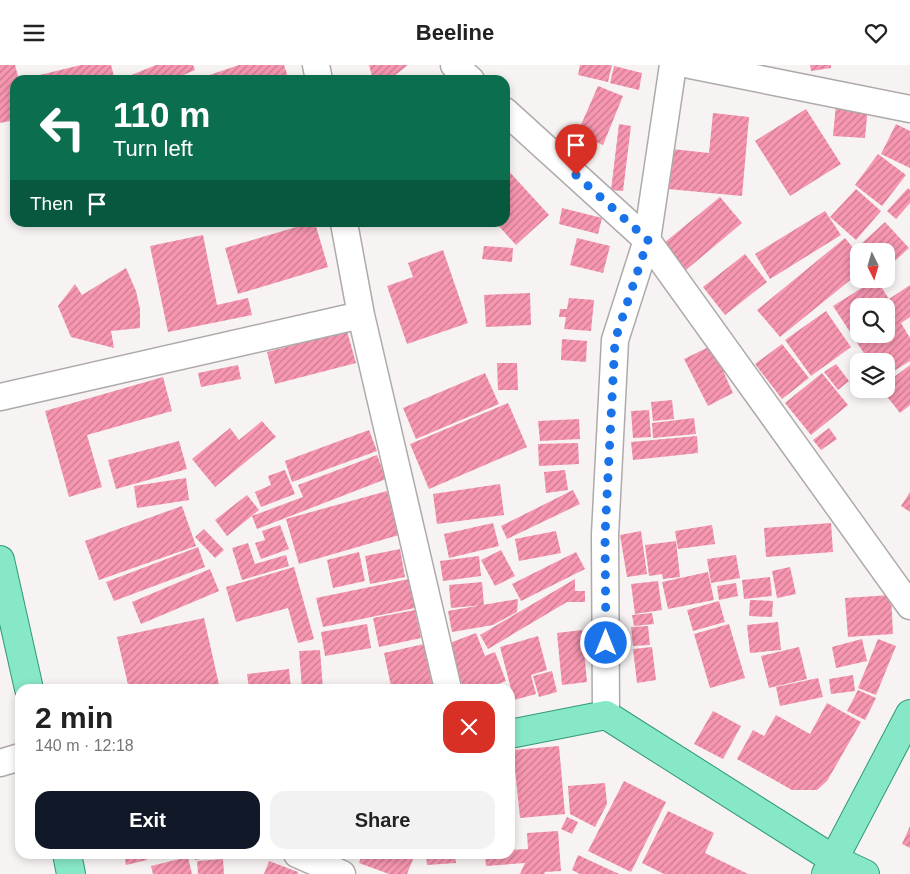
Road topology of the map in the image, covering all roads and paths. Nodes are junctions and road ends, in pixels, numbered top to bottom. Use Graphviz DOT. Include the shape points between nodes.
graph roads {
  1 [pos="454,65"];
  2 [pos="673,65"];
  3 [pos="690,65"];
  4 [pos="465,75"];
  5 [pos="910,109"];
  6 [pos="510,116"];
  7 [pos="345,227"];
  8 [pos="648,240"];
  9 [pos="361,315"];
  10 [pos="0,397"];
  11 [pos="0,560"];
  12 [pos="910,606"];
  13 [pos="28,684"];
  14 [pos="447,684"];
  15 [pos="910,714"];
  16 [pos="606,715"];
  17 [pos="515,733"];
  18 [pos="15,758"];
  19 [pos="0,763"];
  20 [pos="68,859"];
  21 [pos="308,859"];
  22 [pos="830,866"];
  23 [pos="71,874"];
  24 [pos="342,874"];
  25 [pos="864,874"];
  1 -- 4 [label="street"];
  2 -- 8 [label="street"];
  3 -- 5 [label="street"];
  6 -- 8 [label="street"];
  7 -- 9 [label="street"];
  8 -- 12 [label="street"];
  8 -- 16 [label="street" via="615,340 605,535"];
  9 -- 10 [label="street"];
  9 -- 14 [label="street"];
  11 -- 13 [label="main road"];
  15 -- 22 [label="main road"];
  16 -- 17 [label="main road"];
  16 -- 22 [label="main road"];
  18 -- 19 [label="street"];
  20 -- 23 [label="main road"];
  21 -- 24 [label="street"];
  22 -- 25 [label="main road"];
}
